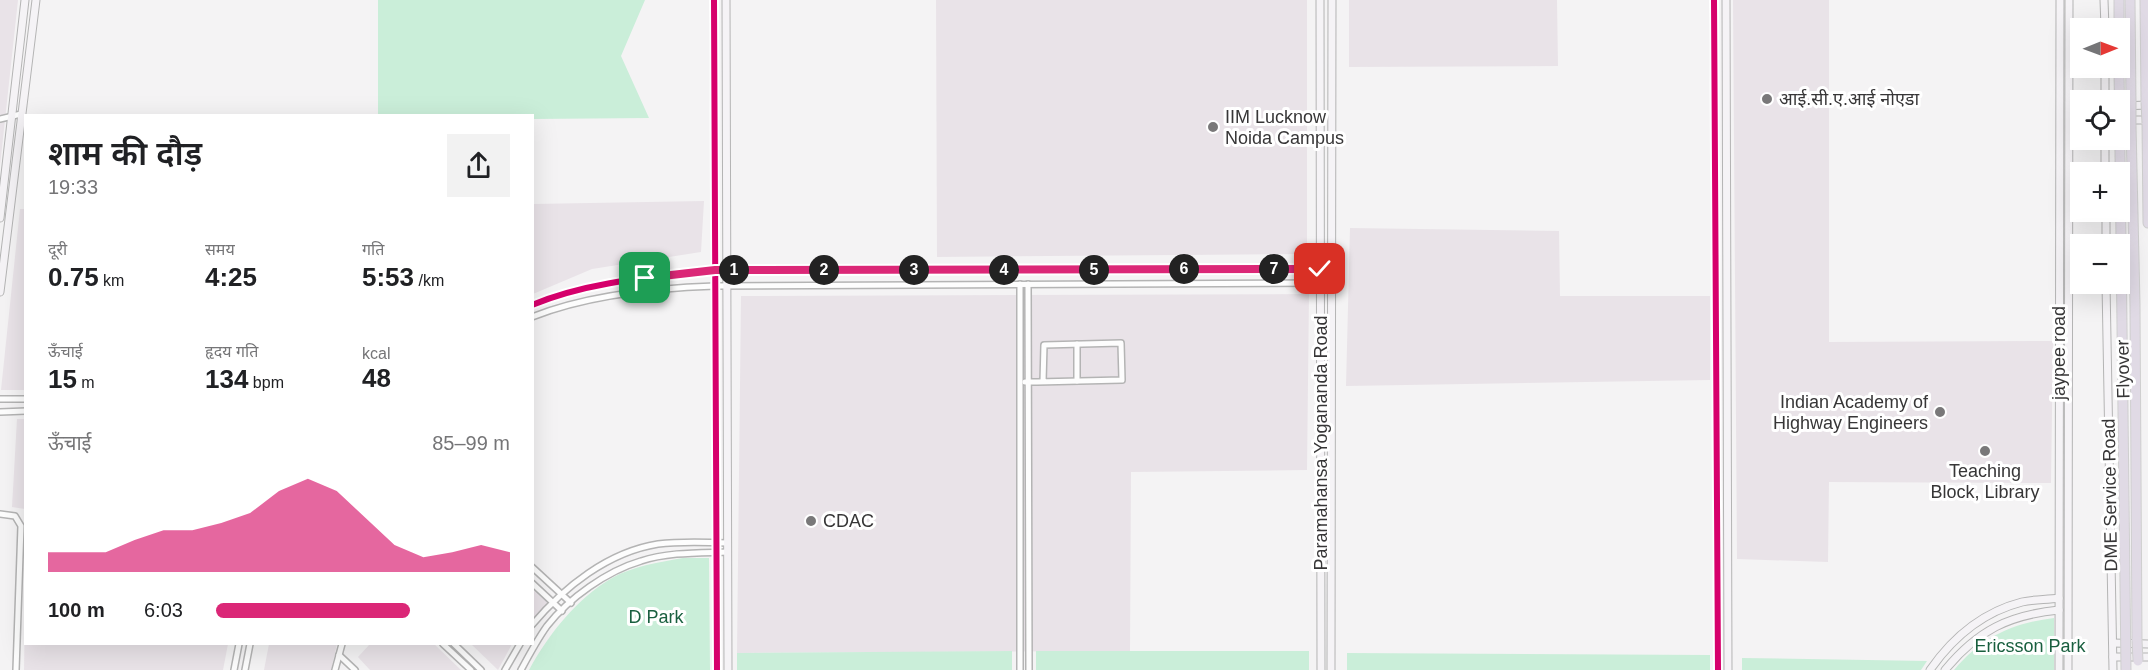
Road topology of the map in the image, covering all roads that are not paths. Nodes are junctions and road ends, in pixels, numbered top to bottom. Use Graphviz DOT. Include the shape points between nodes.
graph roads {
  1 [pos="25,0"];
  2 [pos="36,0"];
  3 [pos="714,0"];
  4 [pos="726,0"];
  5 [pos="1320,0"];
  6 [pos="1332,0"];
  7 [pos="1714,0"];
  8 [pos="1726,0"];
  9 [pos="2060,0"];
  10 [pos="2069,0"];
  11 [pos="2104,0"];
  12 [pos="2119,0"];
  13 [pos="2130,0"];
  14 [pos="2145,0"];
  15 [pos="2060,10"];
  16 [pos="2068,10"];
  17 [pos="2104,18"];
  18 [pos="2119,18"];
  19 [pos="2119,78"];
  20 [pos="2147,104"];
  21 [pos="2130,105"];
  22 [pos="21,114"];
  23 [pos="12,116"];
  24 [pos="0,119"];
  25 [pos="2130,121"];
  26 [pos="2147,122"];
  27 [pos="2,185"];
  28 [pos="0,218"];
  29 [pos="2148,223"];
  30 [pos="1320,269"];
  31 [pos="1332,269"];
  32 [pos="715,270"];
  33 [pos="727,270"];
  34 [pos="1320,283"];
  35 [pos="1332,283"];
  36 [pos="1020,284"];
  37 [pos="1028,284"];
  38 [pos="716,286"];
  39 [pos="727,286"];
  40 [pos="0,292"];
  41 [pos="2106,294"];
  42 [pos="534,304"];
  43 [pos="534,316"];
  44 [pos="1077,344"];
  45 [pos="1020,381"];
  46 [pos="1043,381"];
  47 [pos="1077,381"];
  48 [pos="1028,382"];
  49 [pos="0,399"];
  50 [pos="24,399"];
  51 [pos="0,411"];
  52 [pos="24,411"];
  53 [pos="2059,436"];
  54 [pos="2068,436"];
  55 [pos="1020,495"];
  56 [pos="1029,495"];
  57 [pos="0,514"];
  58 [pos="716,542"];
  59 [pos="728,543"];
  60 [pos="728,552"];
  61 [pos="716,553"];
  62 [pos="534,569"];
  63 [pos="1020,584"];
  64 [pos="1029,584"];
  65 [pos="534,585"];
  66 [pos="562,594"];
  67 [pos="2059,598"];
  68 [pos="553,602"];
  69 [pos="571,603"];
  70 [pos="2059,610"];
  71 [pos="562,611"];
  72 [pos="534,623"];
  73 [pos="1020,640"];
  74 [pos="1029,640"];
  75 [pos="2113,644"];
  76 [pos="2148,644"];
  77 [pos="239,645"];
  78 [pos="250,645"];
  79 [pos="342,645"];
  80 [pos="444,645"];
  81 [pos="455,645"];
  82 [pos="519,645"];
  83 [pos="339,654"];
  84 [pos="2113,657"];
  85 [pos="2148,657"];
  86 [pos="2138,666"];
  87 [pos="16,670"];
  88 [pos="234,670"];
  89 [pos="245,670"];
  90 [pos="335,670"];
  91 [pos="355,670"];
  92 [pos="471,670"];
  93 [pos="482,670"];
  94 [pos="505,670"];
  95 [pos="521,670"];
  96 [pos="717,670"];
  97 [pos="728,670"];
  98 [pos="1020,670"];
  99 [pos="1029,670"];
  100 [pos="1321,670"];
  101 [pos="1332,670"];
  102 [pos="1718,670"];
  103 [pos="1728,670"];
  104 [pos="1930,670"];
  105 [pos="1945,670"];
  106 [pos="2059,670"];
  107 [pos="2068,670"];
  108 [pos="2113,670"];
  109 [pos="2126,670"];
  1 -- 23 [label="street"];
  2 -- 22 [label="street"];
  3 -- 32 [label="street"];
  4 -- 33 [label="street"];
  5 -- 30 [label="street, Paramahansa Yogananda Road"];
  6 -- 31 [label="street, Paramahansa Yogananda Road"];
  7 -- 102 [label="street"];
  8 -- 103 [label="street"];
  9 -- 15 [label="street, jaypee road"];
  10 -- 16 [label="street"];
  11 -- 17 [label="street"];
  12 -- 18 [label="highway"];
  13 -- 86 [label="highway, bridge"];
  14 -- 20 [label="highway"];
  15 -- 16 [label="street"];
  15 -- 53 [label="street, jaypee road"];
  16 -- 54 [label="street"];
  19 -- 109 [label="highway, Flyover, bridge"];
  20 -- 21 [label="street"];
  20 -- 26 [label="highway, bridge"];
  22 -- 23 [label="street"];
  22 -- 40 [label="street"];
  23 -- 24 [label="street"];
  23 -- 27 [label="street"];
  25 -- 26 [label="street"];
  26 -- 29 [label="highway"];
  27 -- 28 [label="street"];
  30 -- 31 [label="street"];
  30 -- 33 [label="street"];
  30 -- 34 [label="street, Paramahansa Yogananda Road"];
  31 -- 35 [label="street, Paramahansa Yogananda Road"];
  32 -- 33 [label="street"];
  32 -- 38 [label="street"];
  32 -- 42 [label="street" via="593,287"];
  33 -- 39 [label="street"];
  34 -- 35 [label="street"];
  34 -- 37 [label="street"];
  34 -- 100 [label="street, Paramahansa Yogananda Road"];
  35 -- 101 [label="street, Paramahansa Yogananda Road"];
  36 -- 37 [label="street"];
  36 -- 39 [label="street"];
  36 -- 45 [label="street"];
  37 -- 48 [label="street"];
  38 -- 39 [label="street"];
  38 -- 43 [label="street" via="591,300"];
  38 -- 58 [label="street"];
  39 -- 59 [label="street"];
  41 -- 75 [label="street, DME Service Road"];
  44 -- 46 [label="street" via="1044,345"];
  44 -- 47 [label="street"];
  44 -- 47 [label="street" via="1121,343 1122,380"];
  45 -- 48 [label="street"];
  45 -- 55 [label="street"];
  46 -- 47 [label="street"];
  46 -- 48 [label="street"];
  48 -- 56 [label="street"];
  49 -- 50 [label="street"];
  51 -- 52 [label="street"];
  53 -- 54 [label="street"];
  53 -- 67 [label="street, jaypee road"];
  54 -- 107 [label="street"];
  55 -- 56 [label="street"];
  55 -- 63 [label="street"];
  56 -- 64 [label="street"];
  57 -- 87 [label="street" via="15,516 21,526"];
  58 -- 59 [label="street"];
  58 -- 61 [label="street"];
  58 -- 66 [label="street" via="657,544 630,551"];
  59 -- 60 [label="street"];
  60 -- 61 [label="street"];
  60 -- 97 [label="street"];
  61 -- 69 [label="street" via="640,561 610,574"];
  61 -- 96 [label="street"];
  62 -- 66 [label="street"];
  63 -- 64 [label="street"];
  63 -- 73 [label="street"];
  64 -- 74 [label="street"];
  65 -- 68 [label="street"];
  66 -- 68 [label="street"];
  66 -- 69 [label="street"];
  67 -- 70 [label="street, jaypee road"];
  67 -- 104 [label="street" via="2022,602 1966,628"];
  68 -- 71 [label="street"];
  68 -- 72 [label="street"];
  69 -- 71 [label="street"];
  70 -- 105 [label="street" via="2009,620 1983,633"];
  70 -- 106 [label="street, jaypee road"];
  71 -- 95 [label="street"];
  73 -- 74 [label="street"];
  73 -- 98 [label="street"];
  74 -- 99 [label="street"];
  75 -- 76 [label="street"];
  75 -- 84 [label="street, DME Service Road"];
  77 -- 88 [label="street"];
  78 -- 89 [label="street"];
  79 -- 83 [label="street"];
  80 -- 92 [label="street"];
  81 -- 93 [label="street"];
  82 -- 94 [label="street"];
  83 -- 90 [label="street"];
  83 -- 91 [label="street"];
  84 -- 85 [label="street"];
  84 -- 108 [label="street, DME Service Road"];
}
